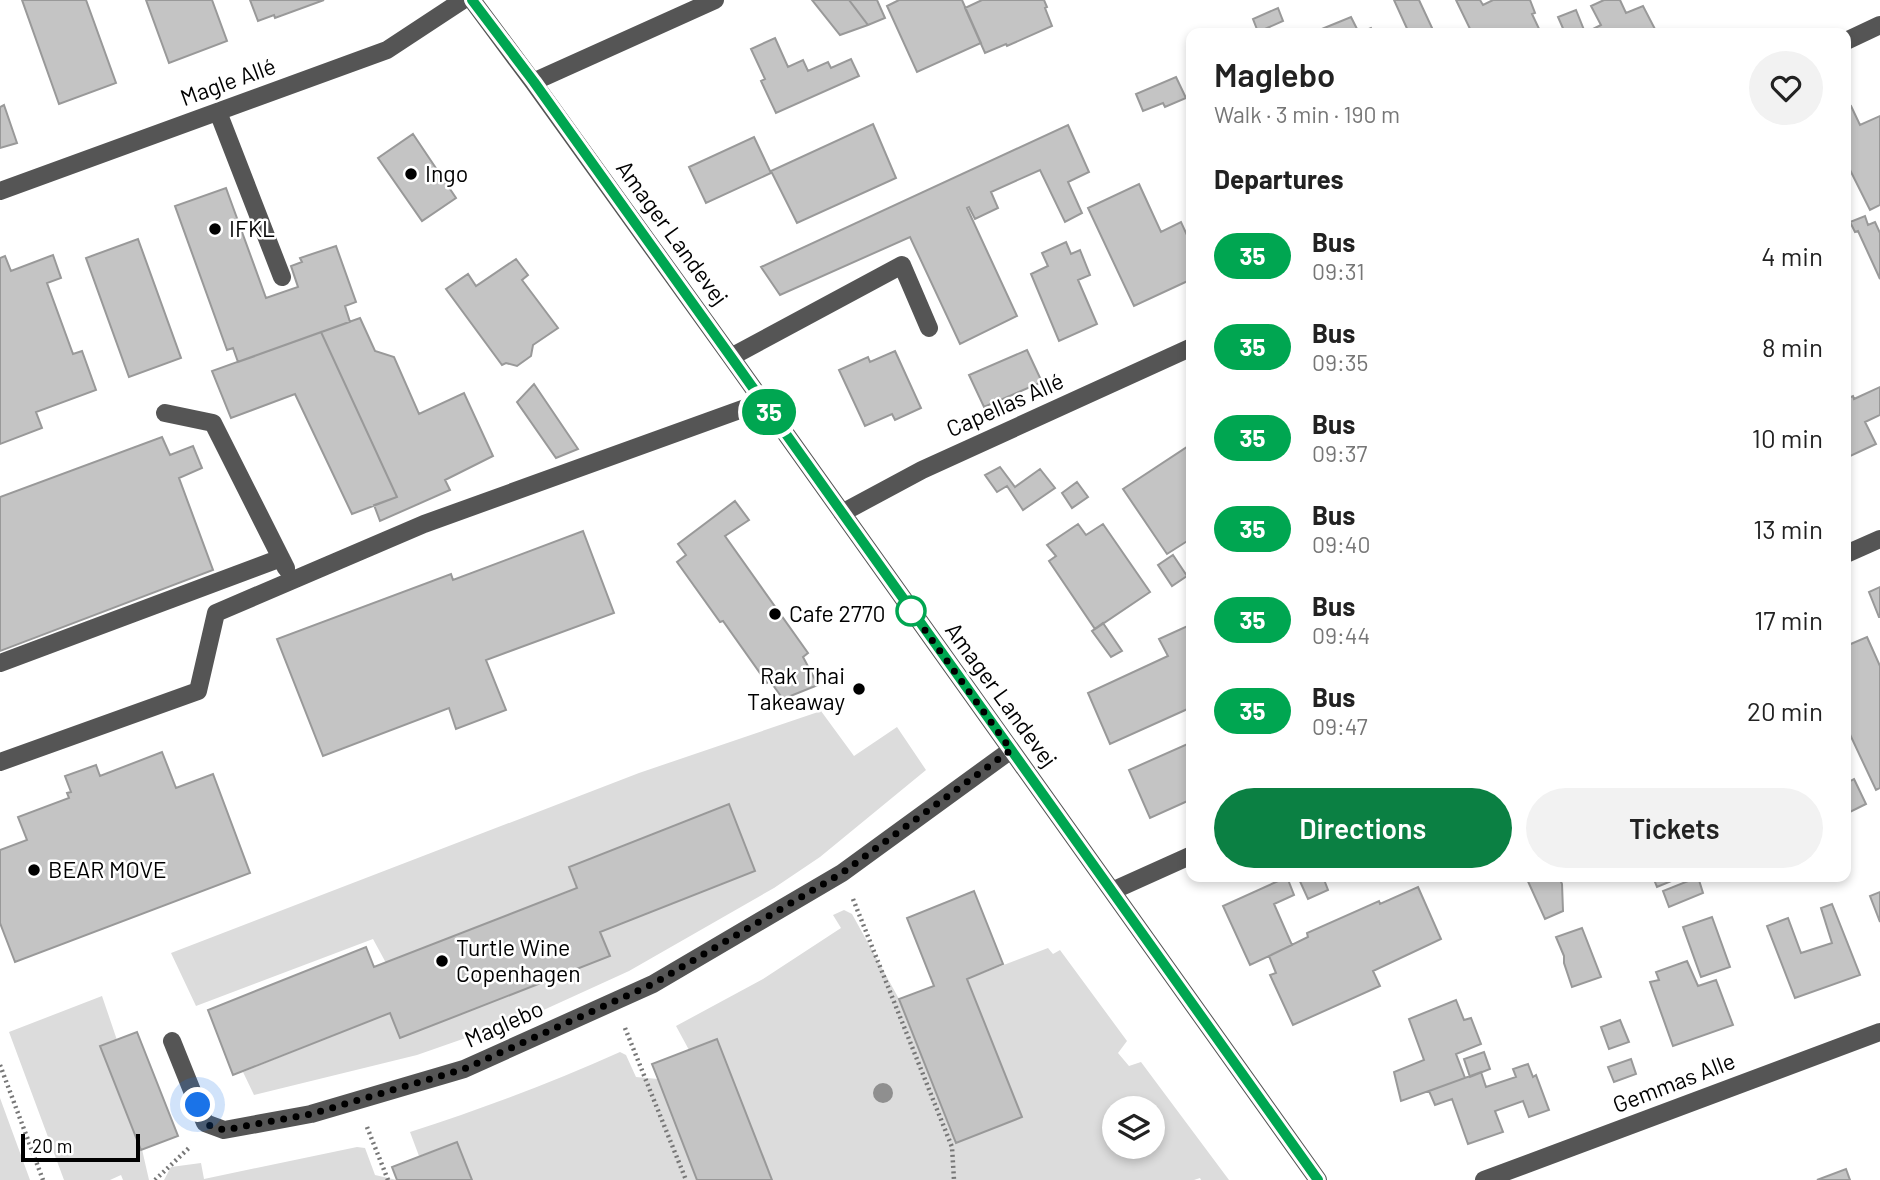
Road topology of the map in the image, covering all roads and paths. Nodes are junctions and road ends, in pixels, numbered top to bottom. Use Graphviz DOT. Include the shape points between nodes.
graph roads {
  1 [pos="463,0"];
  2 [pos="472,0"];
  3 [pos="715,0"];
  4 [pos="1880,25"];
  5 [pos="1851,39"];
  6 [pos="534,82"];
  7 [pos="218,112"];
  8 [pos="0,191"];
  9 [pos="282,277"];
  10 [pos="929,328"];
  11 [pos="1186,350"];
  12 [pos="731,357"];
  13 [pos="762,402"];
  14 [pos="165,413"];
  15 [pos="842,513"];
  16 [pos="1880,539"];
  17 [pos="1851,552"];
  18 [pos="281,558"];
  19 [pos="292,580"];
  20 [pos="0,663"];
  21 [pos="1011,750"];
  22 [pos="0,762"];
  23 [pos="1186,858"];
  24 [pos="842,873"];
  25 [pos="1112,891"];
  26 [pos="614,1001"];
  27 [pos="1880,1032"];
  28 [pos="172,1041"];
  29 [pos="0,1065"];
  30 [pos="357,1101"];
  31 [pos="212,1126"];
  32 [pos="43,1180"];
  33 [pos="155,1180"];
  34 [pos="388,1180"];
  35 [pos="686,1180"];
  36 [pos="954,1180"];
  37 [pos="1318,1180"];
  38 [pos="1484,1180"];
  1 -- 7 [label="street, Magle Allé" via="387,50"];
  2 -- 6 [label="street, Amager Landevej"];
  3 -- 6 [label="street"];
  4 -- 5 [label="street"];
  6 -- 12 [label="street, Amager Landevej"];
  7 -- 8 [label="street, Magle Allé"];
  7 -- 9 [label="street"];
  10 -- 12 [label="street" via="902,265"];
  11 -- 15 [label="street, Capellas Allé" via="922,470"];
  12 -- 13 [label="street, Amager Landevej"];
  13 -- 15 [label="street, Amager Landevej"];
  13 -- 19 [label="street" via="424,524"];
  14 -- 18 [label="street" via="213,423"];
  15 -- 21 [label="street, Amager Landevej"];
  16 -- 17 [label="street"];
  18 -- 19 [label="street"];
  18 -- 20 [label="street"];
  19 -- 22 [label="street" via="216,613 198,691"];
  21 -- 24 [label="street, Maglebo"];
  21 -- 25 [label="street, Amager Landevej"];
  23 -- 25 [label="street"];
  24 -- 26 [label="street, Maglebo" via="653,984"];
  24 -- 36 [label="path" via="952,1147"];
  25 -- 37 [label="street, Amager Landevej"];
  26 -- 30 [label="street, Maglebo" via="464,1069"];
  26 -- 35 [label="path"];
  27 -- 38 [label="street, Gemmas Alle"];
  28 -- 31 [label="street" via="205,1124"];
  29 -- 32 [label="path"];
  30 -- 31 [label="street, Maglebo" via="224,1130"];
  30 -- 34 [label="path"];
  31 -- 33 [label="path"];
}
